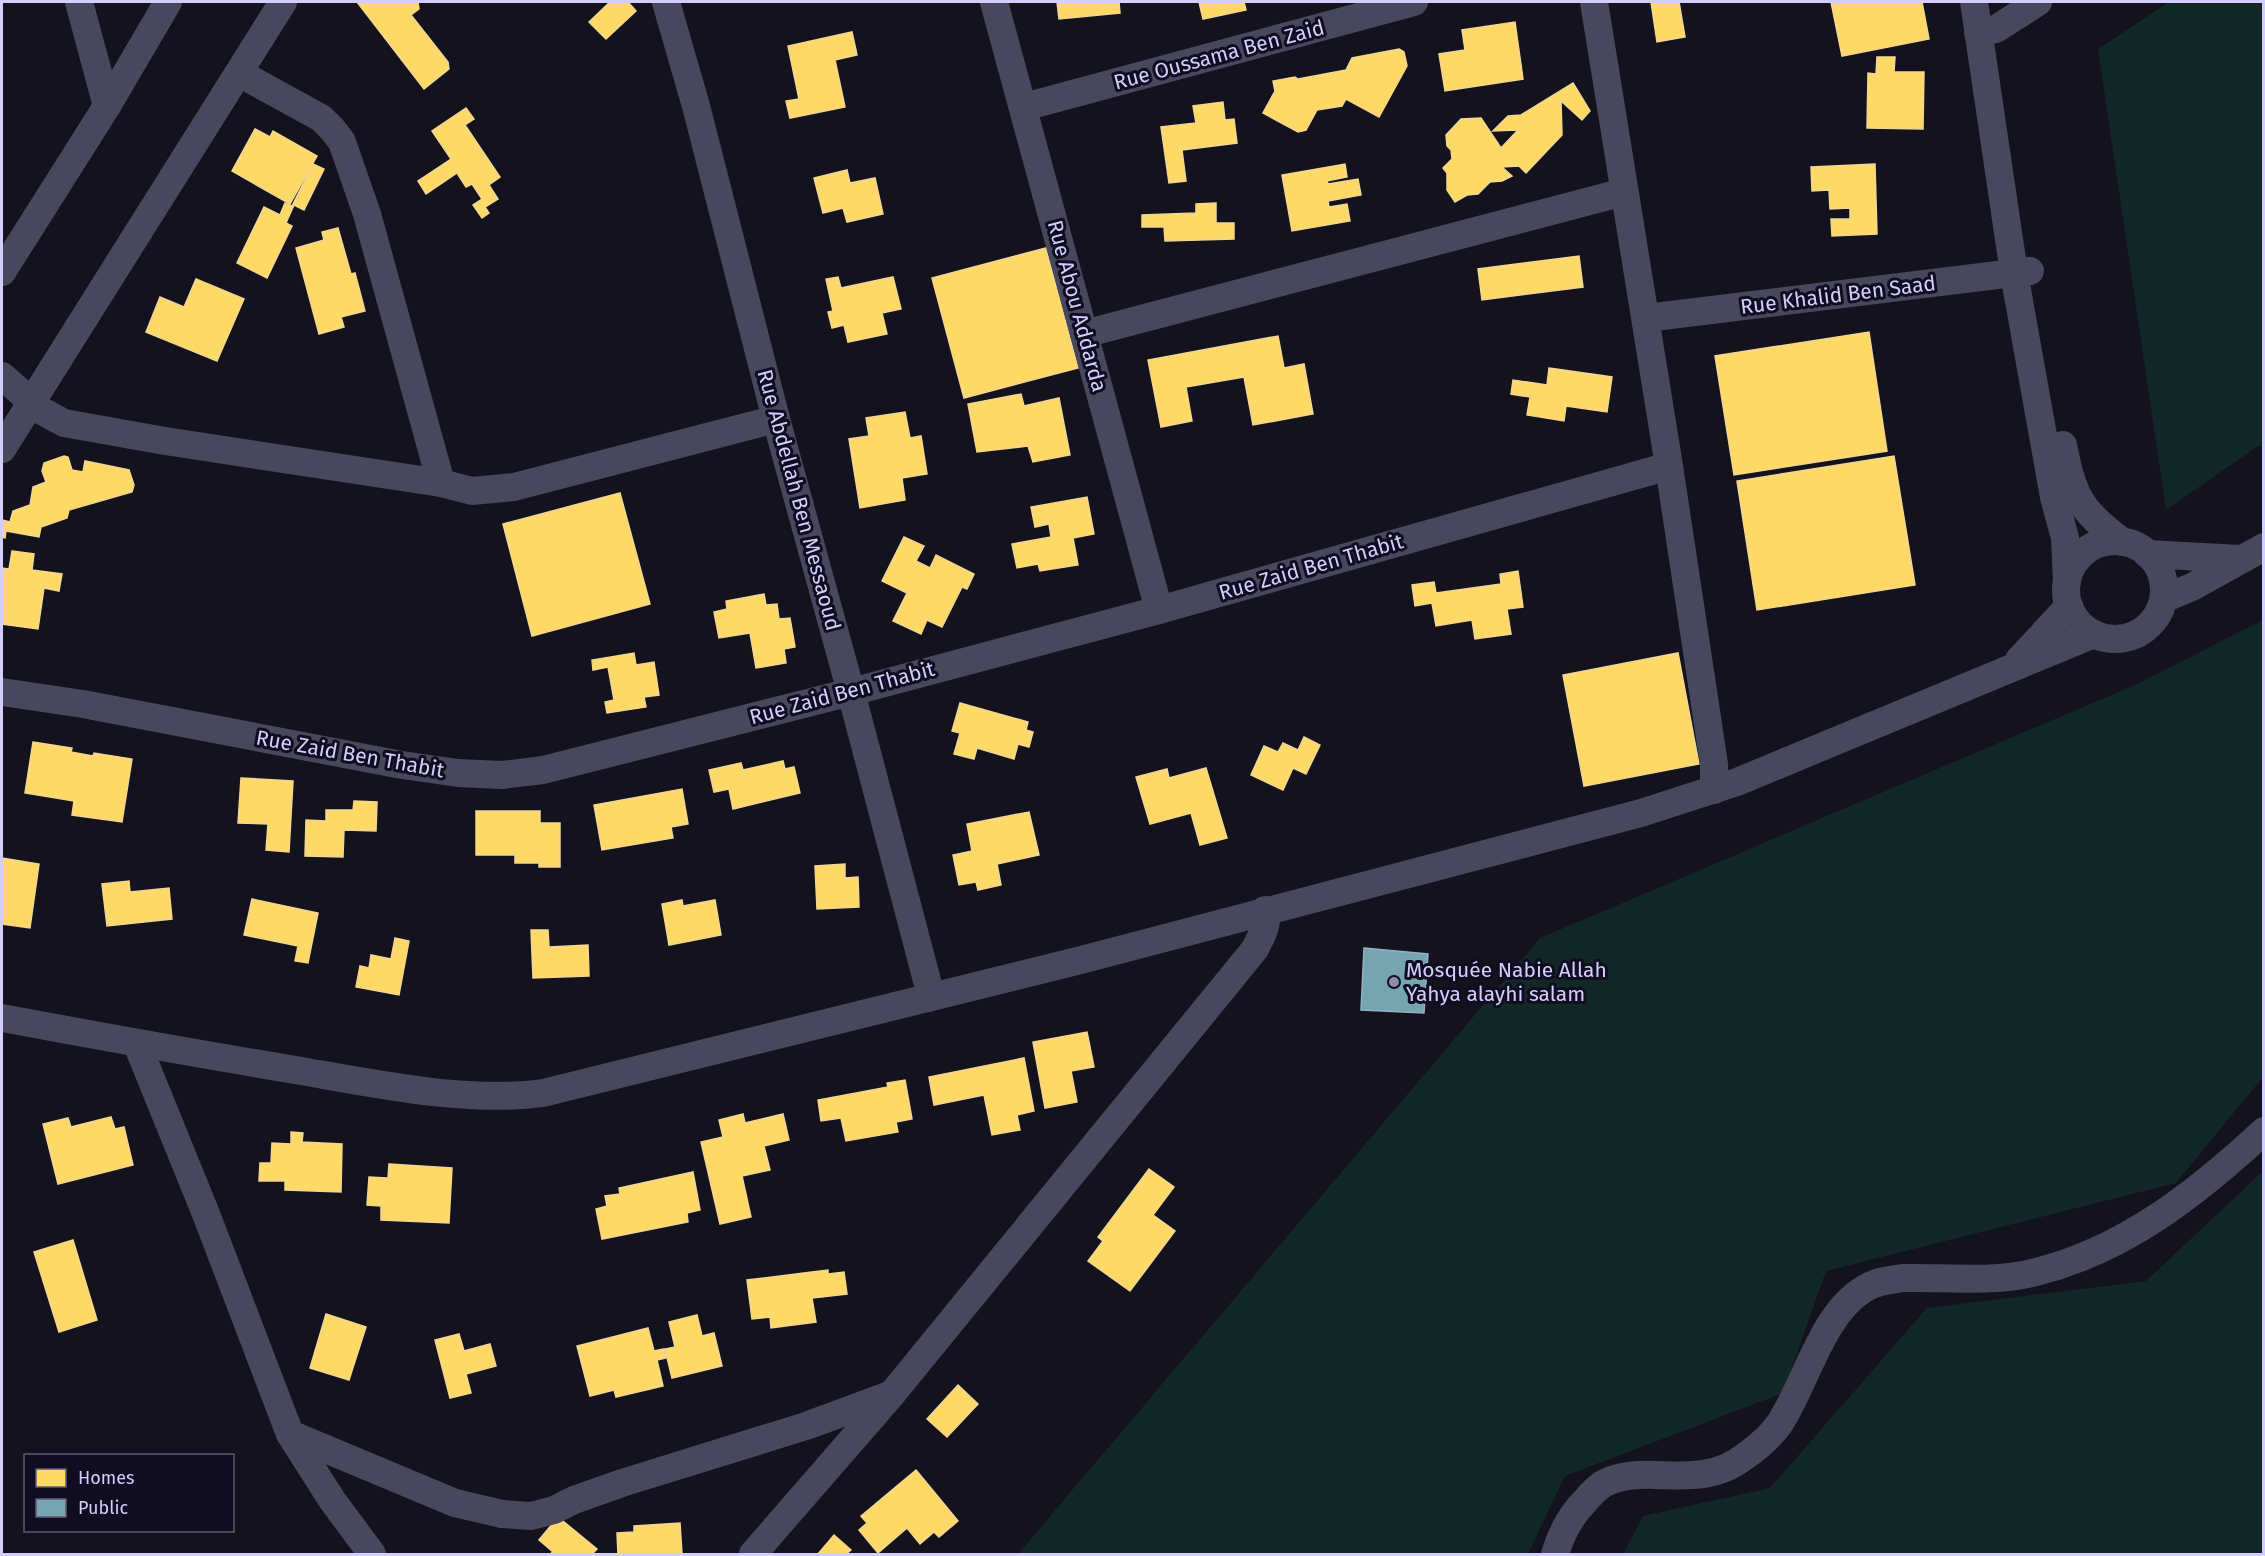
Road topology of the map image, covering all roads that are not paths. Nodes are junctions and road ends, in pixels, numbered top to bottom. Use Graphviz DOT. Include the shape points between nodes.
graph roads {
  1 [pos="79,2"];
  2 [pos="168,2"];
  3 [pos="283,2"];
  4 [pos="666,2"];
  5 [pos="994,2"];
  6 [pos="1414,2"];
  7 [pos="1594,2"];
  8 [pos="1974,2"];
  9 [pos="2038,2"];
  10 [pos="1988,21"];
  11 [pos="239,73"];
  12 [pos="107,106"];
  13 [pos="1024,107"];
  14 [pos="1624,192"];
  15 [pos="2,272"];
  16 [pos="2022,272"];
  17 [pos="1646,318"];
  18 [pos="1084,333"];
  19 [pos="2,376"];
  20 [pos="31,400"];
  21 [pos="776,419"];
  22 [pos="2,449"];
  23 [pos="1669,466"];
  24 [pos="441,483"];
  25 [pos="2135,548"];
  26 [pos="2252,553"];
  27 [pos="2068,593"];
  28 [pos="2163,599"];
  29 [pos="1159,610"];
  30 [pos="2094,634"];
  31 [pos="2013,666"];
  32 [pos="2,692"];
  33 [pos="851,692"];
  34 [pos="1714,790"];
  35 [pos="1265,910"];
  36 [pos="928,998"];
  37 [pos="2,1018"];
  38 [pos="137,1044"];
  39 [pos="2264,1131"];
  40 [pos="892,1394"];
  41 [pos="290,1434"];
  42 [pos="372,1554"];
  43 [pos="753,1554"];
  44 [pos="1555,1554"];
  1 -- 12 [label="street"];
  2 -- 12 [label="street"];
  3 -- 11 [label="street"];
  4 -- 21 [label="street, Rue Abdellah Ben Messaoud"];
  5 -- 13 [label="street, Rue Abou Addarda"];
  6 -- 13 [label="street, Rue Oussama Ben Zaid"];
  7 -- 14 [label="street"];
  8 -- 10 [label="street"];
  9 -- 10 [label="street"];
  10 -- 16 [label="street"];
  11 -- 20 [label="street"];
  11 -- 24 [label="street" via="321,118 342,142 367,214"];
  12 -- 15 [label="street"];
  13 -- 18 [label="street, Rue Abou Addarda"];
  14 -- 17 [label="street"];
  14 -- 18 [label="street"];
  16 -- 17 [label="street, Rue Khalid Ben Saad"];
  16 -- 25 [label="street" via="2070,481 2098,524"];
  16 -- 27 [label="street" via="2054,497 2065,538"];
  17 -- 23 [label="street"];
  18 -- 29 [label="street, Rue Abou Addarda"];
  19 -- 20 [label="street"];
  20 -- 22 [label="street"];
  20 -- 24 [label="street" via="54,419 81,427"];
  21 -- 24 [label="street" via="514,487 472,491"];
  21 -- 33 [label="street, Rue Abdellah Ben Messaoud"];
  23 -- 29 [label="street, Rue Zaid Ben Thabit"];
  23 -- 34 [label="street" via="1714,764"];
  25 -- 26 [label="street"];
  25 -- 27 [label="street" via="2100,544 2088,550 2078,558"];
  25 -- 28 [label="street" via="2156,563 2162,574"];
  26 -- 28 [label="street"];
  27 -- 30 [label="street" via="2079,622"];
  27 -- 31 [label="street"];
  28 -- 30 [label="street" via="2152,622 2133,635 2119,639"];
  29 -- 33 [label="street, Rue Zaid Ben Thabit"];
  30 -- 31 [label="street"];
  31 -- 34 [label="street"];
  32 -- 33 [label="street, Rue Zaid Ben Thabit" via="402,765 502,775 543,770"];
  33 -- 36 [label="street, Rue Abdellah Ben Messaoud" via="930,992"];
  34 -- 35 [label="street" via="1641,813"];
  35 -- 36 [label="street"];
  35 -- 40 [label="street" via="1266,925 1255,949"];
  36 -- 38 [label="street" via="564,1088 501,1097 351,1080"];
  37 -- 38 [label="street"];
  38 -- 41 [label="street"];
  39 -- 44 [label="street" via="2196,1191 2101,1250 2035,1273 1904,1278 1863,1289 1837,1316 1779,1424 1747,1455 1707,1474 1625,1477 1602,1485 1573,1516"];
  40 -- 41 [label="street" via="531,1516 501,1514 455,1503"];
  40 -- 43 [label="street"];
  41 -- 42 [label="street"];
}
